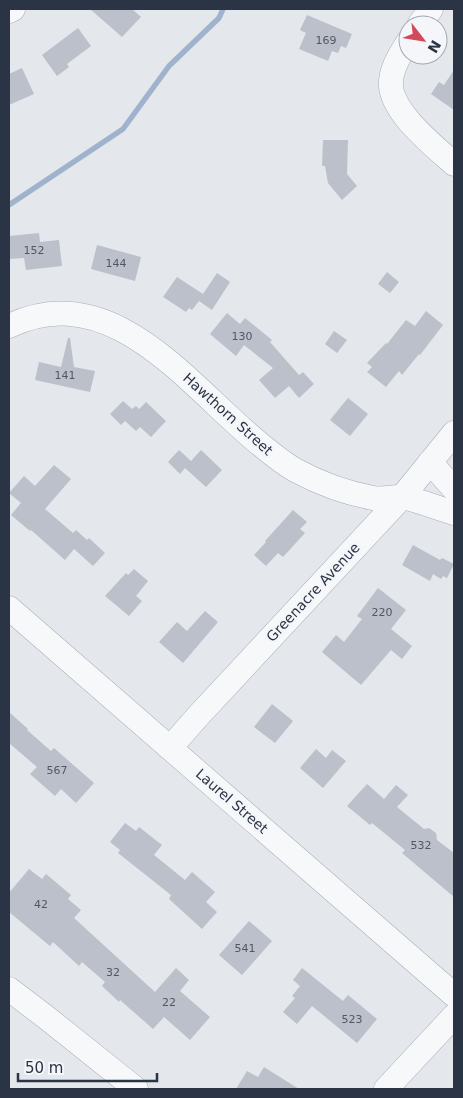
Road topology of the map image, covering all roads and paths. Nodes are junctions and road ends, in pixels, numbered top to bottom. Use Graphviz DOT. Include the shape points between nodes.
graph roads {
  1 [pos="13,9"];
  2 [pos="9,11"];
  3 [pos="398,61"];
  4 [pos="454,164"];
  5 [pos="9,326"];
  6 [pos="454,433"];
  7 [pos="430,462"];
  8 [pos="454,488"];
  9 [pos="402,497"];
  10 [pos="454,513"];
  11 [pos="9,608"];
  12 [pos="170,748"];
  13 [pos="9,989"];
  14 [pos="454,995"];
  15 [pos="454,1016"];
  16 [pos="136,1089"];
  17 [pos="386,1089"];
  1 -- 2 [label="street"];
  3 -- 4 [label="street" via="391,80 394,100 402,113"];
  5 -- 9 [label="street, Hawthorn Street" via="50,313 81,314 111,324 161,355 248,434 294,470 348,492 381,499"];
  6 -- 7 [label="street, Greenacre Avenue"];
  7 -- 8 [label="street"];
  7 -- 9 [label="street, Greenacre Avenue"];
  9 -- 10 [label="street, Hawthorn Street"];
  9 -- 12 [label="street, Greenacre Avenue"];
  11 -- 12 [label="street, Laurel Street"];
  12 -- 14 [label="street, Laurel Street"];
  13 -- 16 [label="street"];
  15 -- 17 [label="street"];
}
